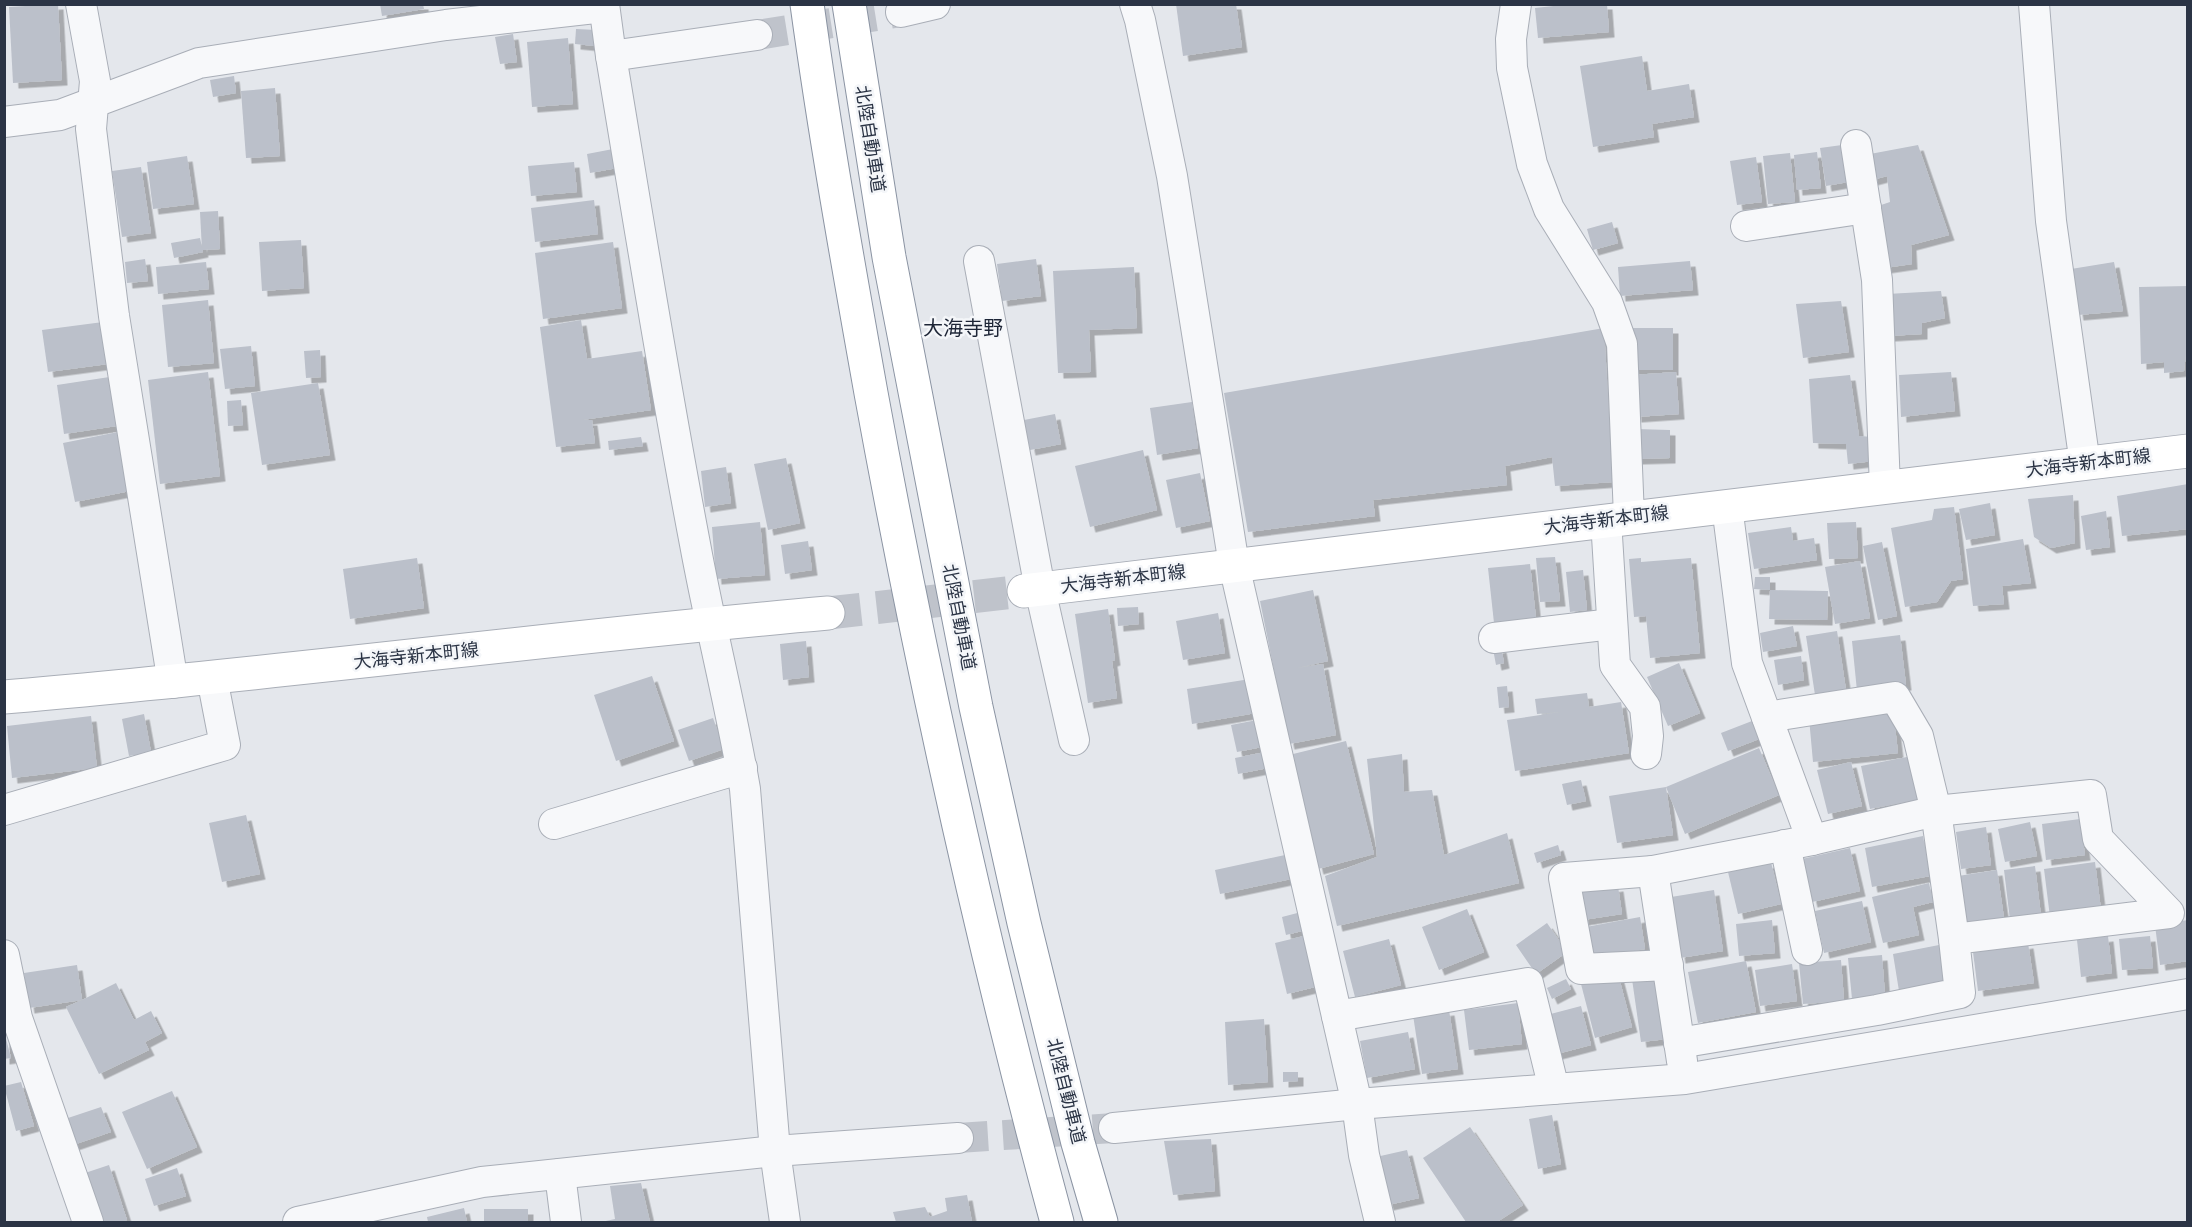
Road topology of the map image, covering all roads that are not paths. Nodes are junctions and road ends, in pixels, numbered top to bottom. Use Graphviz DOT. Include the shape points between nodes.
graph roads {
  1 [pos="81,4"];
  2 [pos="807,4"];
  3 [pos="849,4"];
  4 [pos="935,4"];
  5 [pos="1135,4"];
  6 [pos="1516,4"];
  7 [pos="2034,4"];
  8 [pos="604,6"];
  9 [pos="901,12"];
  10 [pos="445,15"];
  11 [pos="757,35"];
  12 [pos="611,56"];
  13 [pos="92,104"];
  14 [pos="4,122"];
  15 [pos="1856,145"];
  16 [pos="1866,208"];
  17 [pos="1746,226"];
  18 [pos="979,261"];
  19 [pos="2187,451"];
  20 [pos="2085,464"];
  21 [pos="1886,488"];
  22 [pos="1727,506"];
  23 [pos="1617,519"];
  24 [pos="1234,565"];
  25 [pos="1032,590"];
  26 [pos="828,613"];
  27 [pos="710,623"];
  28 [pos="1612,624"];
  29 [pos="1494,638"];
  30 [pos="212,678"];
  31 [pos="173,683"];
  32 [pos="4,697"];
  33 [pos="1767,717"];
  34 [pos="1074,740"];
  35 [pos="1646,754"];
  36 [pos="742,768"];
  37 [pos="4,810"];
  38 [pos="1936,811"];
  39 [pos="554,824"];
  40 [pos="1799,843"];
  41 [pos="1653,871"];
  42 [pos="1954,939"];
  43 [pos="1807,950"];
  44 [pos="4,955"];
  45 [pos="1668,965"];
  46 [pos="2187,994"];
  47 [pos="1337,1016"];
  48 [pos="1680,1043"];
  49 [pos="1685,1079"];
  50 [pos="1554,1089"];
  51 [pos="1357,1104"];
  52 [pos="1114,1128"];
  53 [pos="958,1138"];
  54 [pos="775,1151"];
  55 [pos="560,1174"];
  56 [pos="88,1222"];
  57 [pos="298,1222"];
  58 [pos="566,1222"];
  59 [pos="785,1222"];
  60 [pos="1057,1222"];
  61 [pos="1101,1222"];
  62 [pos="1380,1222"];
  1 -- 13 [label="street" via="95,81"];
  2 -- 60 [label="main road" via="846,257 931,703 982,928"];
  3 -- 61 [label="main road, 北陸自動車道" via="889,257 976,707 1024,923"];
  4 -- 9 [label="street"];
  5 -- 24 [label="street" via="1172,176"];
  6 -- 23 [label="street" via="1512,68 1532,164 1549,209 1607,302 1622,344"];
  7 -- 20 [label="street" via="2050,221"];
  8 -- 10 [label="street"];
  8 -- 12 [label="street"];
  10 -- 13 [label="street" via="199,63"];
  11 -- 12 [label="street"];
  12 -- 27 [label="street"];
  13 -- 14 [label="street" via="60,115"];
  13 -- 31 [label="street" via="91,129 114,316"];
  15 -- 16 [label="street"];
  16 -- 17 [label="street"];
  16 -- 21 [label="street" via="1877,280"];
  18 -- 25 [label="street"];
  19 -- 20 [label="main road, 大海寺新本町線"];
  20 -- 21 [label="main road, 大海寺新本町線"];
  21 -- 22 [label="main road, 大海寺新本町線"];
  22 -- 23 [label="main road, 大海寺新本町線"];
  22 -- 33 [label="street" via="1747,663"];
  23 -- 24 [label="main road, 大海寺新本町線"];
  23 -- 28 [label="street"];
  24 -- 25 [label="main road, 大海寺新本町線"];
  24 -- 47 [label="street"];
  25 -- 34 [label="street"];
  26 -- 27 [label="main road, 大海寺新本町線"];
  27 -- 30 [label="main road, 大海寺新本町線"];
  27 -- 36 [label="street"];
  28 -- 29 [label="street"];
  28 -- 35 [label="street" via="1615,665 1645,707"];
  30 -- 31 [label="main road, 大海寺新本町線"];
  30 -- 37 [label="street" via="225,745"];
  31 -- 32 [label="main road, 大海寺新本町線"];
  33 -- 38 [label="street" via="1895,697 1918,736"];
  33 -- 40 [label="street"];
  36 -- 39 [label="street"];
  36 -- 54 [label="street"];
  38 -- 40 [label="street"];
  38 -- 42 [label="street"];
  38 -- 42 [label="street" via="2091,795 2098,839 2169,913"];
  40 -- 41 [label="street"];
  40 -- 43 [label="street"];
  41 -- 45 [label="street"];
  41 -- 45 [label="street" via="1564,878 1581,969"];
  42 -- 48 [label="street" via="1960,993"];
  44 -- 56 [label="street" via="17,1018"];
  45 -- 48 [label="street"];
  46 -- 49 [label="street"];
  47 -- 50 [label="street" via="1528,983"];
  47 -- 51 [label="street"];
  48 -- 49 [label="street"];
  49 -- 50 [label="street"];
  50 -- 51 [label="street"];
  51 -- 52 [label="street"];
  51 -- 62 [label="street"];
  53 -- 54 [label="street"];
  54 -- 55 [label="street"];
  54 -- 59 [label="street"];
  55 -- 57 [label="street" via="482,1182"];
  55 -- 58 [label="street"];
}
